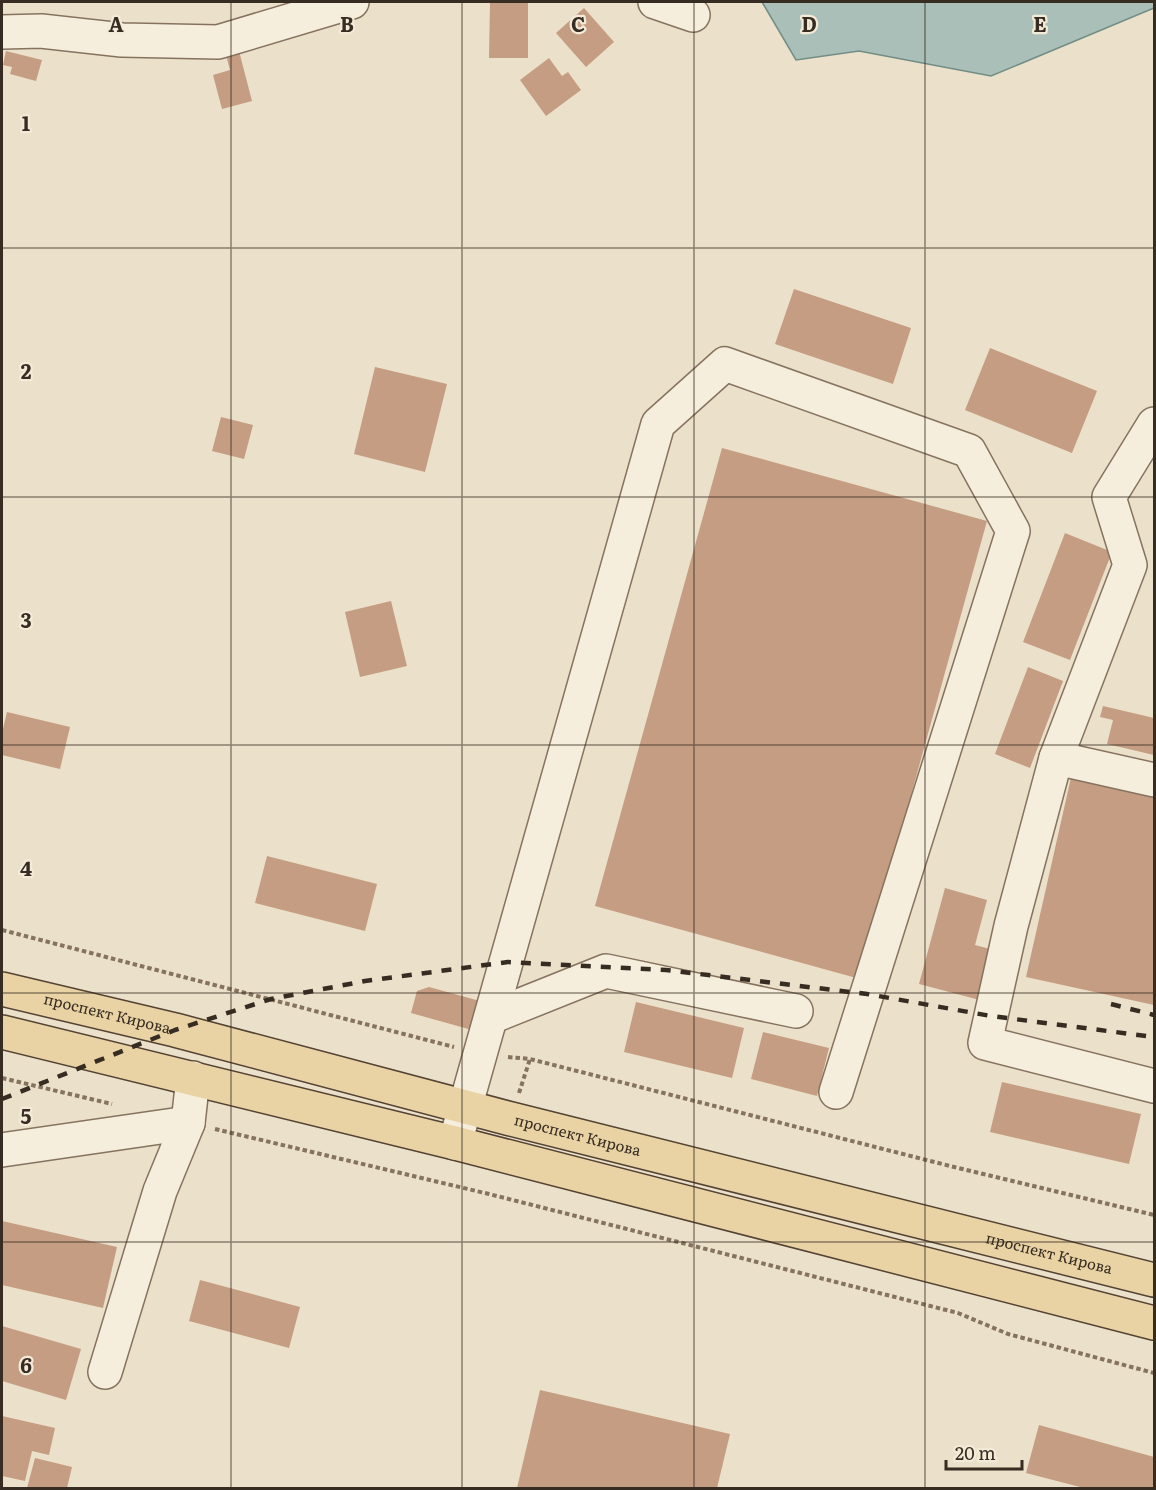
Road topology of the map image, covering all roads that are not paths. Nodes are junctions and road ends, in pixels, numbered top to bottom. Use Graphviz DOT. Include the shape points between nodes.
graph roads {
  1 [pos="352,2"];
  2 [pos="655,2"];
  3 [pos="693,15"];
  4 [pos="2,32"];
  5 [pos="1155,424"];
  6 [pos="1056,758"];
  7 [pos="1155,780"];
  8 [pos="2,988"];
  9 [pos="796,1011"];
  10 [pos="491,1017"];
  11 [pos="2,1032"];
  12 [pos="193,1078"];
  13 [pos="1155,1086"];
  14 [pos="836,1092"];
  15 [pos="466,1106"];
  16 [pos="189,1123"];
  17 [pos="455,1143"];
  18 [pos="2,1150"];
  19 [pos="1155,1280"];
  20 [pos="1155,1323"];
  21 [pos="105,1372"];
  1 -- 4 [label="lane" via="218,42"];
  2 -- 3 [label="lane"];
  5 -- 6 [label="lane" via="1109,496 1130,565"];
  6 -- 7 [label="lane"];
  6 -- 13 [label="lane" via="984,1043"];
  8 -- 15 [label="main road, проспект Кирова"];
  9 -- 10 [label="lane" via="606,971"];
  10 -- 14 [label="lane" via="658,423 724,364 969,451 1013,531"];
  10 -- 15 [label="lane"];
  11 -- 12 [label="main road"];
  12 -- 16 [label="lane"];
  12 -- 17 [label="main road"];
  15 -- 17 [label="lane"];
  15 -- 19 [label="main road, проспект Кирова"];
  16 -- 18 [label="lane"];
  16 -- 21 [label="lane" via="160,1191"];
  17 -- 20 [label="main road"];
}
